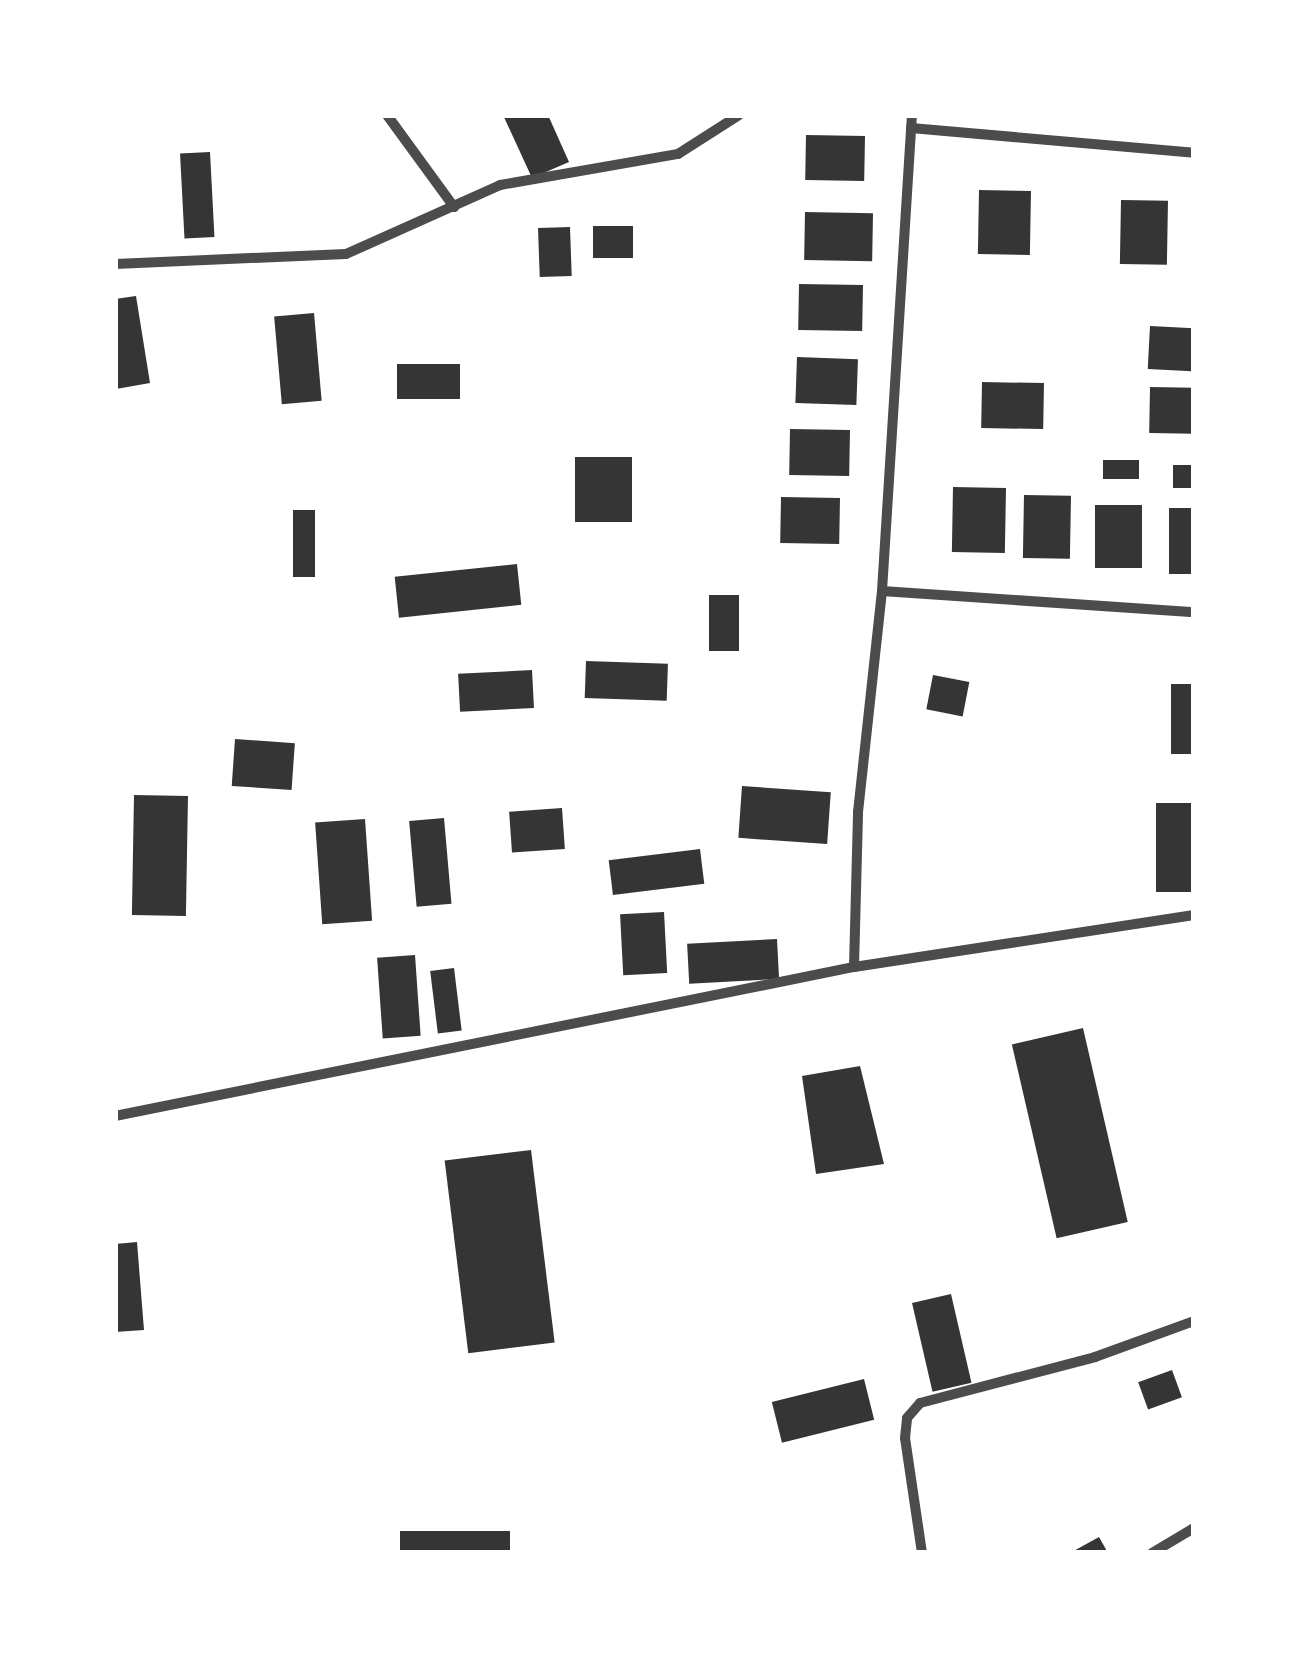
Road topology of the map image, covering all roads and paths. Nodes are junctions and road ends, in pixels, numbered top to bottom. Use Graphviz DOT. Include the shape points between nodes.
graph roads {
  1 [pos="387,115"];
  2 [pos="739,115"];
  3 [pos="912,115"];
  4 [pos="911,128"];
  5 [pos="1194,153"];
  6 [pos="454,208"];
  7 [pos="115,264"];
  8 [pos="882,592"];
  9 [pos="1194,612"];
  10 [pos="1194,915"];
  11 [pos="854,967"];
  12 [pos="115,1116"];
  13 [pos="1194,1321"];
  14 [pos="1194,1528"];
  15 [pos="922,1553"];
  16 [pos="1152,1553"];
  1 -- 6 [label="street"];
  2 -- 6 [label="street" via="678,154 500,185"];
  3 -- 4 [label="street"];
  4 -- 5 [label="street"];
  4 -- 8 [label="street"];
  6 -- 7 [label="street" via="346,254"];
  8 -- 9 [label="street"];
  8 -- 11 [label="street" via="858,812"];
  10 -- 11 [label="street"];
  11 -- 12 [label="street"];
  13 -- 15 [label="street" via="1094,1358 920,1402 907,1418 905,1438"];
  14 -- 16 [label="street"];
}
